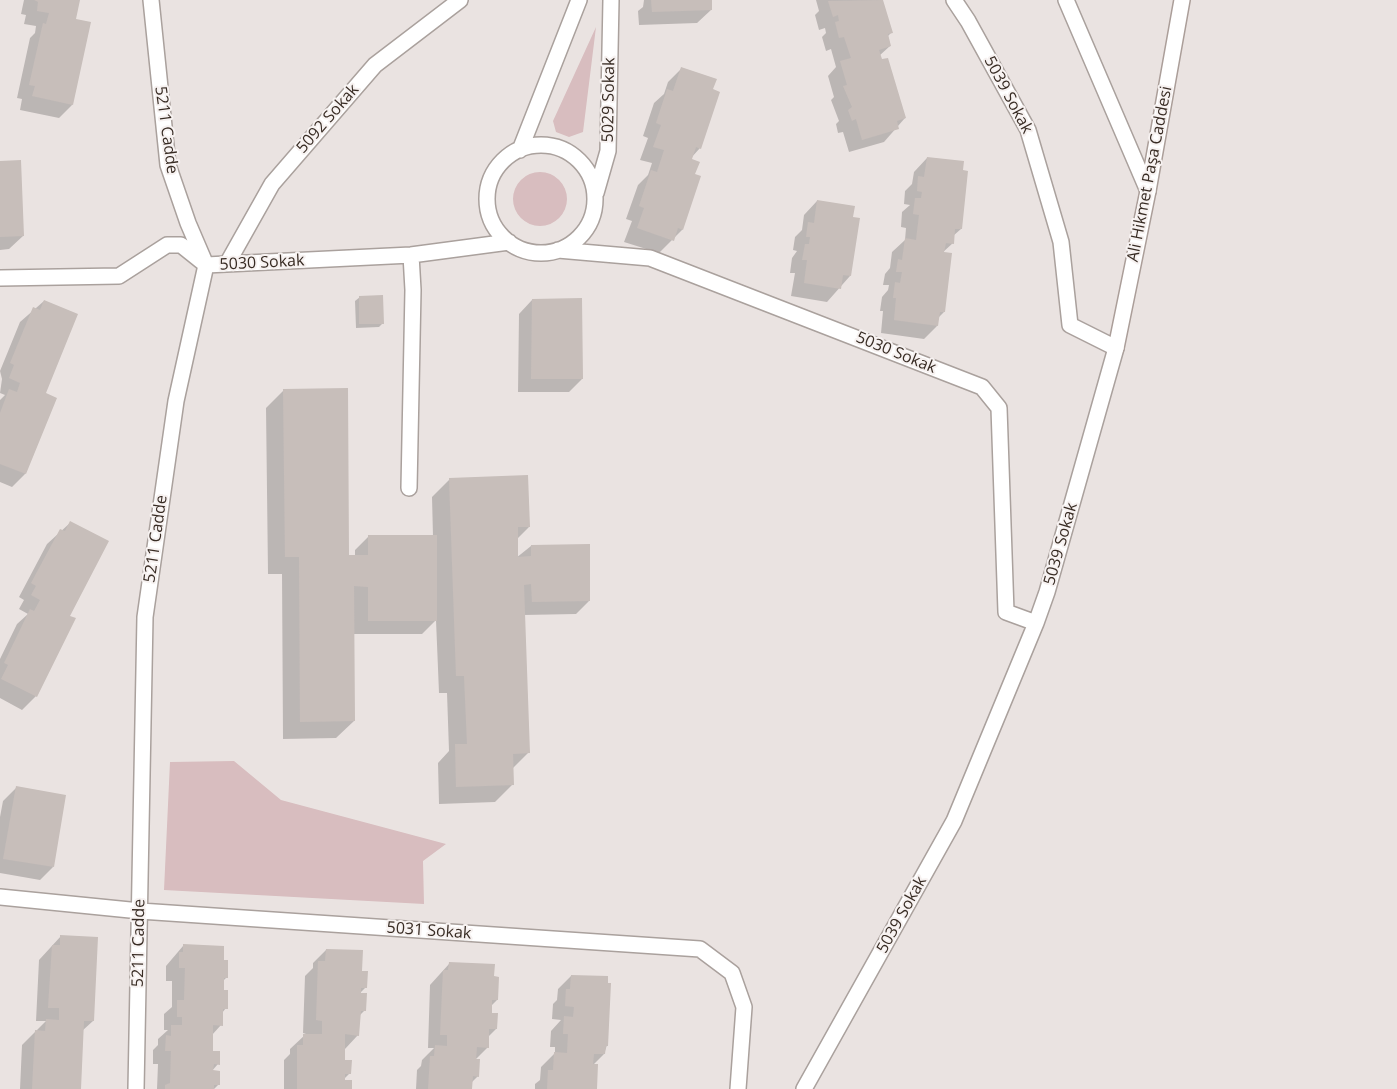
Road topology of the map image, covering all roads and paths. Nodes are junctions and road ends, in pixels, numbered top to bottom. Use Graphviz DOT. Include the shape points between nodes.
graph roads {
  1 [pos="151,0"];
  2 [pos="460,0"];
  3 [pos="579,0"];
  4 [pos="611,0"];
  5 [pos="954,0"];
  6 [pos="1066,0"];
  7 [pos="1182,0"];
  8 [pos="520,150"];
  9 [pos="1148,191"];
  10 [pos="595,197"];
  11 [pos="509,242"];
  12 [pos="558,250"];
  13 [pos="411,255"];
  14 [pos="227,264"];
  15 [pos="206,265"];
  16 [pos="0,278"];
  17 [pos="1116,348"];
  18 [pos="409,488"];
  19 [pos="1036,623"];
  20 [pos="0,897"];
  21 [pos="140,911"];
  22 [pos="136,1089"];
  23 [pos="738,1089"];
  24 [pos="804,1089"];
  1 -- 15 [label="street, 5211 Cadde" via="168,165"];
  2 -- 14 [label="street, 5092 Sokak" via="374,65 272,184"];
  3 -- 8 [label="street"];
  4 -- 10 [label="street, 5029 Sokak" via="608,151"];
  5 -- 17 [label="street, 5039 Sokak" via="1028,130 1061,242 1070,324"];
  6 -- 9 [label="street"];
  7 -- 9 [label="street, Ali Hikmet Paşa Caddesi"];
  8 -- 10 [label="street" via="542,145 558,147 572,154 584,165 592,180"];
  8 -- 11 [label="street" via="498,165 490,180 487,197 489,214 497,230"];
  9 -- 17 [label="street, Ali Hikmet Paşa Caddesi"];
  10 -- 12 [label="street" via="593,214 585,230"];
  11 -- 12 [label="street" via="524,250 541,253"];
  11 -- 13 [label="street, 5030 Sokak"];
  12 -- 19 [label="street, 5030 Sokak" via="650,258 982,387 999,408 1006,612"];
  13 -- 14 [label="street, 5030 Sokak"];
  13 -- 18 [label="street"];
  14 -- 15 [label="street, 5030 Sokak"];
  15 -- 16 [label="street, 5030 Sokak" via="181,245 168,245 119,276"];
  15 -- 21 [label="street, 5211 Cadde" via="176,401 145,617"];
  17 -- 19 [label="street, 5039 Sokak"];
  19 -- 24 [label="street, 5039 Sokak" via="954,821"];
  20 -- 21 [label="street, 5031 Sokak"];
  21 -- 22 [label="street, 5211 Cadde"];
  21 -- 23 [label="street, 5031 Sokak" via="700,948 732,973 744,1007"];
}
